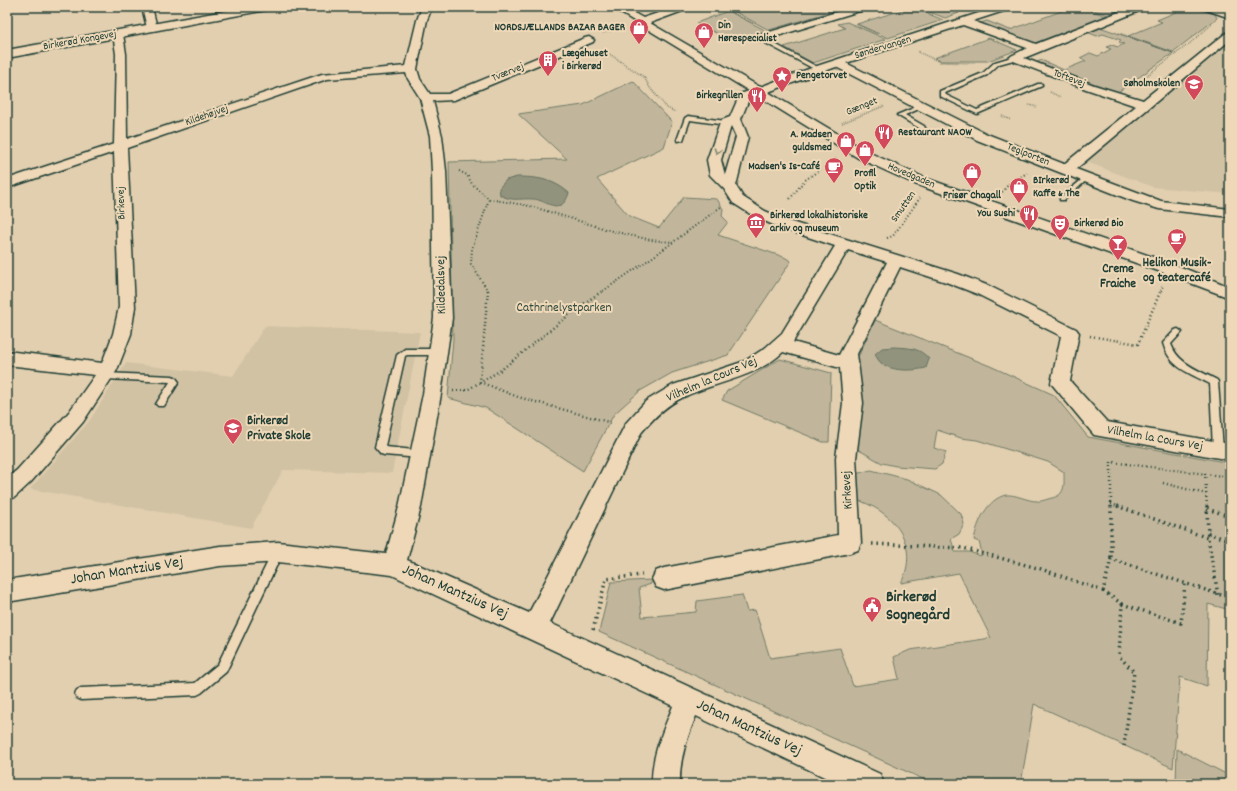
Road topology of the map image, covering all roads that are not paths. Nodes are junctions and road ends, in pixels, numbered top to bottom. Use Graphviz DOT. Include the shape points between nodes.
graph roads {
  1 [pos="147,7"];
  2 [pos="266,7"];
  3 [pos="427,7"];
  4 [pos="616,7"];
  5 [pos="685,7"];
  6 [pos="863,7"];
  7 [pos="1007,7"];
  8 [pos="1141,7"];
  9 [pos="1208,7"];
  10 [pos="1228,14"];
  11 [pos="642,22"];
  12 [pos="965,22"];
  13 [pos="152,28"];
  14 [pos="118,34"];
  15 [pos="1230,35"];
  16 [pos="760,38"];
  17 [pos="588,40"];
  18 [pos="1036,48"];
  19 [pos="7,54"];
  20 [pos="1015,58"];
  21 [pos="837,63"];
  22 [pos="411,69"];
  23 [pos="818,69"];
  24 [pos="1040,85"];
  25 [pos="758,91"];
  26 [pos="426,98"];
  27 [pos="1145,105"];
  28 [pos="923,106"];
  29 [pos="731,121"];
  30 [pos="921,133"];
  31 [pos="680,140"];
  32 [pos="120,146"];
  33 [pos="1066,170"];
  34 [pos="1086,178"];
  35 [pos="7,184"];
  36 [pos="728,186"];
  37 [pos="1062,199"];
  38 [pos="1230,213"];
  39 [pos="844,243"];
  40 [pos="896,260"];
  41 [pos="1230,293"];
  42 [pos="1178,332"];
  43 [pos="780,345"];
  44 [pos="438,352"];
  45 [pos="7,358"];
  46 [pos="848,364"];
  47 [pos="106,373"];
  48 [pos="162,404"];
  49 [pos="1224,451"];
  50 [pos="420,454"];
  51 [pos="7,491"];
  52 [pos="278,552"];
  53 [pos="394,565"];
  54 [pos="664,579"];
  55 [pos="7,591"];
  56 [pos="535,628"];
  57 [pos="81,694"];
  58 [pos="689,700"];
  59 [pos="666,784"];
  60 [pos="870,784"];
  1 -- 13 [label="street"];
  2 -- 13 [label="main road, Birkerød Kongevej"];
  3 -- 22 [label="street"];
  4 -- 11 [label="street, Hovedgaden"];
  5 -- 11 [label="street"];
  6 -- 16 [label="street"];
  7 -- 12 [label="street, Søndervangen"];
  8 -- 18 [label="street"];
  9 -- 10 [label="main road"];
  11 -- 25 [label="street, Hovedgaden"];
  12 -- 18 [label="street"];
  12 -- 21 [label="street, Søndervangen"];
  13 -- 14 [label="main road, Birkerød Kongevej"];
  14 -- 19 [label="main road, Birkerød Kongevej"];
  14 -- 32 [label="street, Birkevej" via="121,54"];
  15 -- 27 [label="street"];
  16 -- 23 [label="lane"];
  17 -- 26 [label="street, Tværvej" via="450,97"];
  18 -- 20 [label="street"];
  20 -- 24 [label="lane" via="998,63 985,74 942,92 943,96 977,112"];
  20 -- 27 [label="street, Toftevej"];
  21 -- 23 [label="street, Søndervangen"];
  21 -- 28 [label="street, Teglporten"];
  22 -- 26 [label="street, Kildedalsvej"];
  22 -- 32 [label="street, Kildehøjvej" via="326,76"];
  23 -- 25 [label="street, Søndervangen"];
  25 -- 29 [label="street" via="744,97"];
  25 -- 41 [label="street, Hovedgaden" via="863,155 930,185 1170,269"];
  26 -- 44 [label="street, Kildedalsvej" via="436,136 439,171 443,318"];
  27 -- 33 [label="street"];
  28 -- 30 [label="lane" via="900,115 922,127"];
  28 -- 33 [label="street, Teglporten" via="982,137"];
  29 -- 31 [label="lane" via="688,118"];
  29 -- 36 [label="street" via="742,137"];
  29 -- 36 [label="street, one-way" via="714,160 717,175"];
  32 -- 35 [label="street, Kildehøjvej"];
  32 -- 47 [label="street, Birkevej" via="127,307 122,334"];
  33 -- 34 [label="street, Teglporten"];
  34 -- 37 [label="lane"];
  34 -- 38 [label="street, Teglporten" via="1159,204"];
  36 -- 39 [label="street" via="738,200 760,214"];
  39 -- 40 [label="street"];
  39 -- 43 [label="street, Vilhelm la Cours Vej" via="788,337"];
  40 -- 46 [label="street, Kirkevej" via="848,354"];
  40 -- 49 [label="street, Vilhelm la Cours Vej" via="983,290 1070,333 1060,383 1101,429"];
  42 -- 49 [label="lane" via="1167,343 1170,353 1177,362 1214,382"];
  43 -- 46 [label="street"];
  43 -- 56 [label="street, Vilhelm la Cours Vej" via="751,366 680,390 653,406 633,428"];
  44 -- 50 [label="street, Kildedalsvej"];
  44 -- 50 [label="lane" via="405,352 401,355 380,447 384,451"];
  45 -- 47 [label="street"];
  46 -- 54 [label="street, Kirkevej" via="853,403 846,458 850,543"];
  47 -- 48 [label="lane" via="172,379 175,382"];
  47 -- 51 [label="street, Birkevej" via="76,417 24,476"];
  50 -- 53 [label="street, Kildedalsvej" via="410,507"];
  52 -- 53 [label="street, Johan Mantzius Vej"];
  52 -- 55 [label="street, Johan Mantzius Vej" via="220,556"];
  52 -- 57 [label="lane" via="222,668 197,689"];
  53 -- 56 [label="street, Johan Mantzius Vej"];
  56 -- 58 [label="street, Johan Mantzius Vej"];
  58 -- 59 [label="street" via="668,757"];
  58 -- 60 [label="street, Johan Mantzius Vej"];
}
